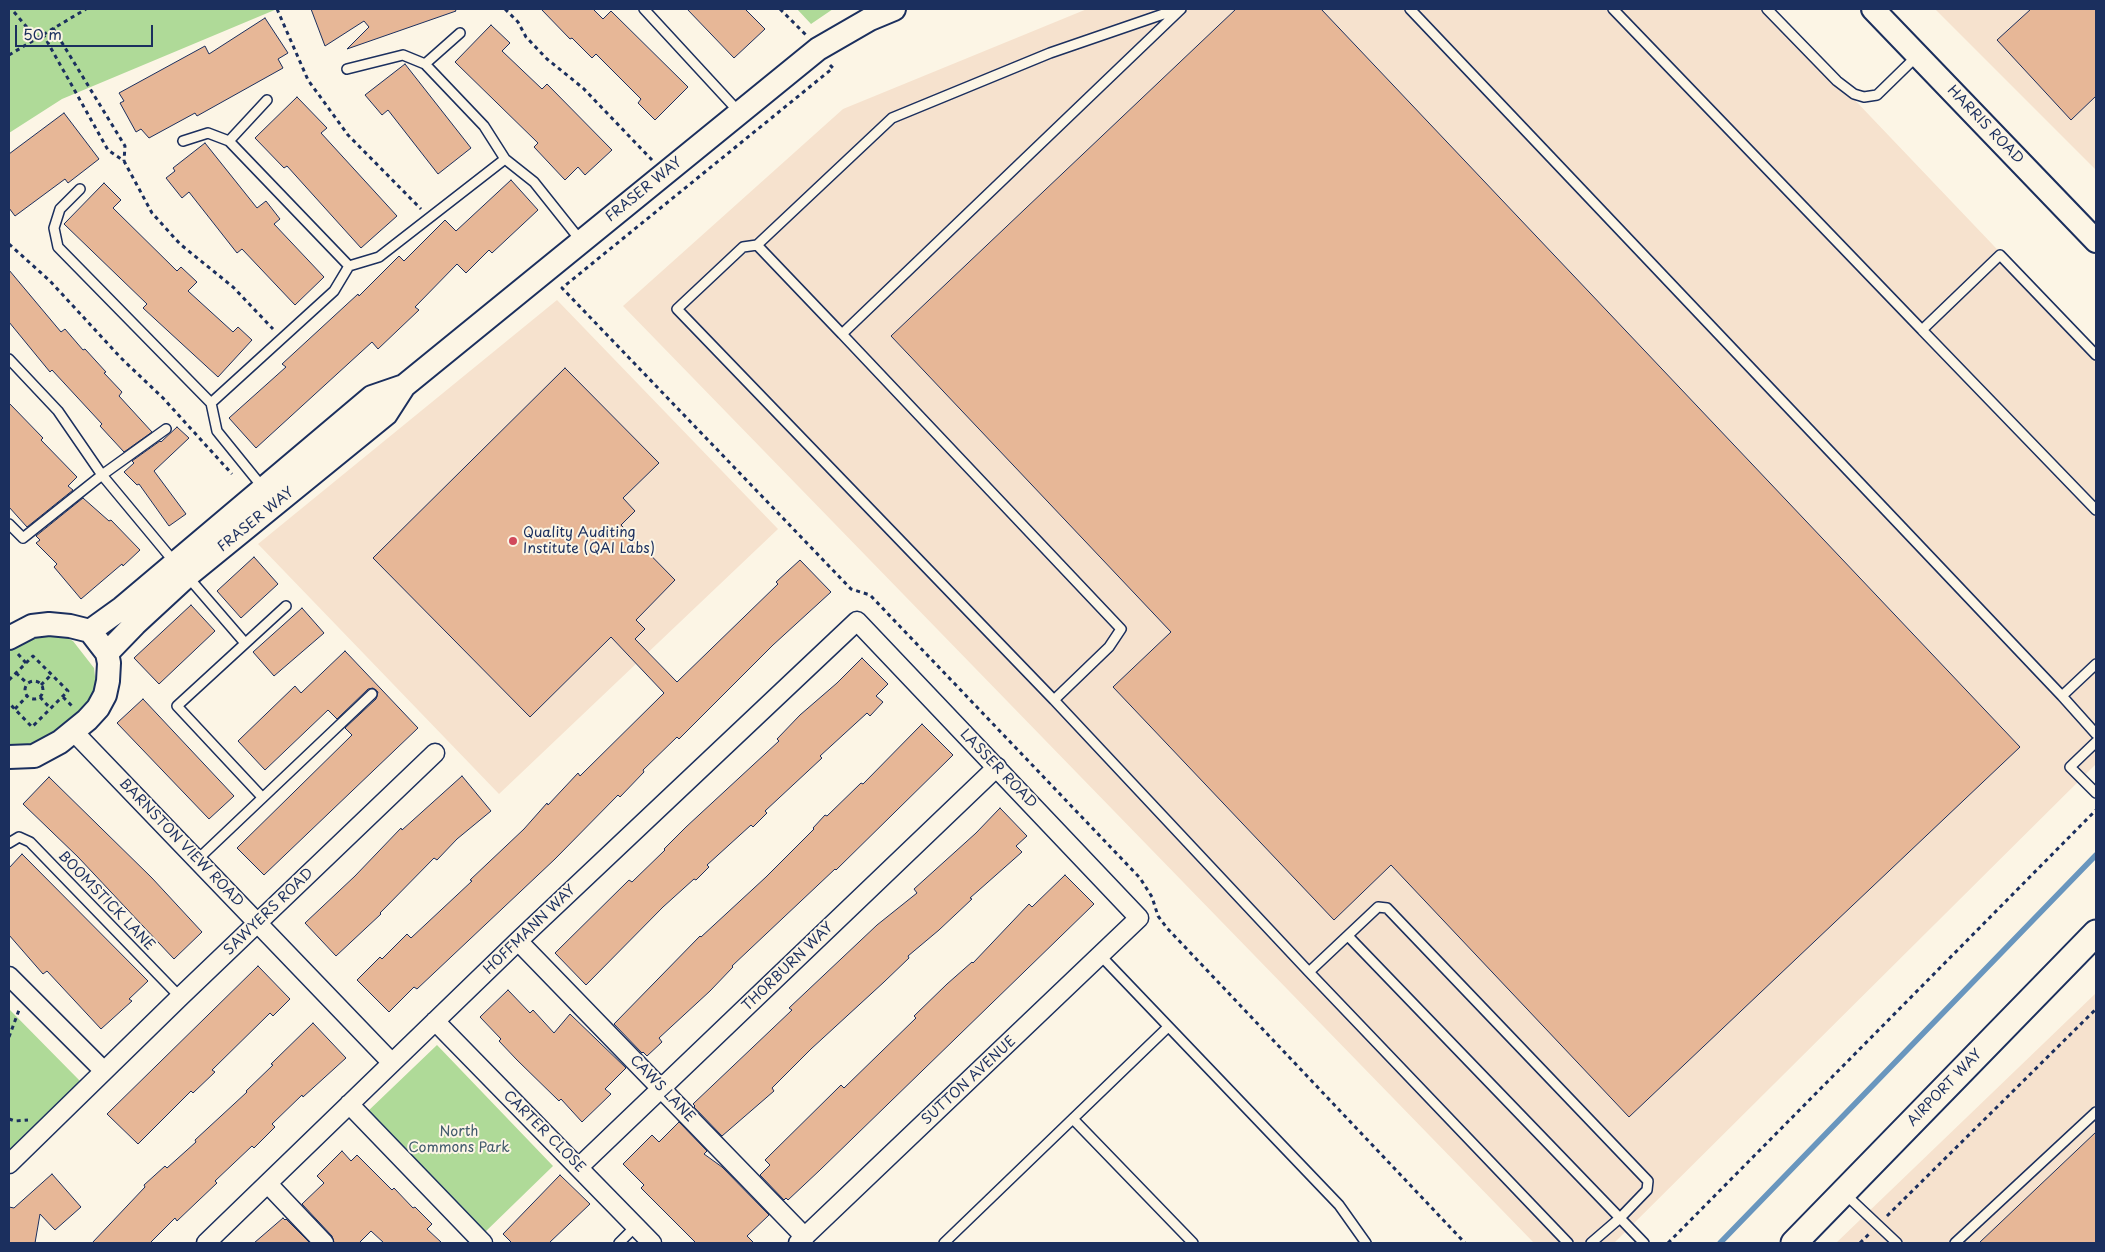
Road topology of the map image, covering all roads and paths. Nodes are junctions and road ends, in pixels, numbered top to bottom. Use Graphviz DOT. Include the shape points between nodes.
graph roads {
  1 [pos="86,9"];
  2 [pos="278,9"];
  3 [pos="505,9"];
  4 [pos="644,9"];
  5 [pos="780,9"];
  6 [pos="894,9"];
  7 [pos="1179,9"];
  8 [pos="1410,9"];
  9 [pos="1613,9"];
  10 [pos="1767,9"];
  11 [pos="1873,9"];
  12 [pos="14,12"];
  13 [pos="53,28"];
  14 [pos="460,33"];
  15 [pos="43,34"];
  16 [pos="806,35"];
  17 [pos="36,38"];
  18 [pos="9,55"];
  19 [pos="1918,55"];
  20 [pos="425,64"];
  21 [pos="833,68"];
  22 [pos="347,69"];
  23 [pos="267,100"];
  24 [pos="740,112"];
  25 [pos="229,140"];
  26 [pos="183,141"];
  27 [pos="506,159"];
  28 [pos="124,161"];
  29 [pos="665,173"];
  30 [pos="80,189"];
  31 [pos="428,219"];
  32 [pos="581,241"];
  33 [pos="2096,241"];
  34 [pos="9,244"];
  35 [pos="757,245"];
  36 [pos="349,266"];
  37 [pos="1922,330"];
  38 [pos="842,334"];
  39 [pos="284,336"];
  40 [pos="2096,355"];
  41 [pos="9,359"];
  42 [pos="211,403"];
  43 [pos="166,429"];
  44 [pos="102,475"];
  45 [pos="264,496"];
  46 [pos="2096,510"];
  47 [pos="9,524"];
  48 [pos="181,569"];
  49 [pos="286,606"];
  50 [pos="857,621"];
  51 [pos="90,631"];
  52 [pos="9,638"];
  53 [pos="245,643"];
  54 [pos="107,653"];
  55 [pos="2096,664"];
  56 [pos="16,673"];
  57 [pos="51,674"];
  58 [pos="9,680"];
  59 [pos="28,684"];
  60 [pos="41,685"];
  61 [pos="372,694"];
  62 [pos="27,696"];
  63 [pos="2062,696"];
  64 [pos="40,697"];
  65 [pos="1054,700"];
  66 [pos="9,703"];
  67 [pos="50,708"];
  68 [pos="15,709"];
  69 [pos="74,732"];
  70 [pos="2096,734"];
  71 [pos="2096,742"];
  72 [pos="435,753"];
  73 [pos="9,757"];
  74 [pos="997,767"];
  75 [pos="2096,793"];
  76 [pos="262,797"];
  77 [pos="2096,810"];
  78 [pos="9,843"];
  79 [pos="197,860"];
  80 [pos="1140,918"];
  81 [pos="257,924"];
  82 [pos="2096,933"];
  83 [pos="1348,936"];
  84 [pos="518,942"];
  85 [pos="1101,956"];
  86 [pos="1309,972"];
  87 [pos="15,987"];
  88 [pos="180,997"];
  89 [pos="2096,1009"];
  90 [pos="435,1021"];
  91 [pos="1168,1027"];
  92 [pos="9,1037"];
  93 [pos="392,1063"];
  94 [pos="104,1071"];
  95 [pos="662,1088"];
  96 [pos="349,1104"];
  97 [pos="2096,1112"];
  98 [pos="1073,1119"];
  99 [pos="9,1164"];
  100 [pos="579,1167"];
  101 [pos="268,1184"];
  102 [pos="1844,1192"];
  103 [pos="1902,1202"];
  104 [pos="1620,1218"];
  105 [pos="636,1226"];
  106 [pos="801,1240"];
  107 [pos="949,1242"];
  108 [pos="1363,1242"];
  109 [pos="206,1243"];
  110 [pos="324,1243"];
  111 [pos="483,1243"];
  112 [pos="619,1243"];
  113 [pos="652,1243"];
  114 [pos="1193,1243"];
  115 [pos="1465,1243"];
  116 [pos="1568,1243"];
  117 [pos="1591,1243"];
  118 [pos="1644,1243"];
  119 [pos="1668,1243"];
  120 [pos="1794,1243"];
  121 [pos="1897,1243"];
  122 [pos="1955,1243"];
  1 -- 13 [label="path"];
  2 -- 31 [label="path" via="308,80 348,135 416,202"];
  3 -- 29 [label="path" via="518,22 526,37 583,88"];
  4 -- 24 [label="lane"];
  5 -- 16 [label="path"];
  6 -- 24 [label="street, FRASER WAY" via="870,18 818,49"];
  7 -- 35 [label="lane" via="1050,53 892,118"];
  7 -- 38 [label="lane"];
  8 -- 63 [label="lane"];
  9 -- 37 [label="lane"];
  10 -- 19 [label="lane" via="1837,81 1854,94 1864,97 1877,95"];
  11 -- 19 [label="street, HARRIS ROAD"];
  12 -- 17 [label="path"];
  13 -- 15 [label="path"];
  13 -- 28 [label="path" via="125,146"];
  14 -- 20 [label="lane"];
  15 -- 17 [label="path"];
  15 -- 28 [label="path" via="108,150"];
  17 -- 18 [label="path"];
  19 -- 33 [label="street, HARRIS ROAD"];
  20 -- 22 [label="lane" via="403,55"];
  20 -- 27 [label="lane" via="484,126"];
  21 -- 115 [label="path" via="562,288 852,588 870,595 1140,878 1167,928"];
  23 -- 25 [label="lane"];
  24 -- 29 [label="street, FRASER WAY"];
  25 -- 26 [label="lane" via="208,133"];
  25 -- 36 [label="lane"];
  27 -- 31 [label="lane"];
  27 -- 32 [label="lane" via="534,182"];
  28 -- 39 [label="path" via="152,213 180,244 233,287 270,327"];
  29 -- 32 [label="street, FRASER WAY"];
  30 -- 42 [label="lane" via="60,209 54,228 58,247"];
  31 -- 36 [label="lane" via="379,256"];
  32 -- 45 [label="street, FRASER WAY" via="404,386 372,396"];
  34 -- 45 [label="path" via="50,281 121,358"];
  35 -- 38 [label="lane"];
  35 -- 65 [label="lane" via="743,248 677,309"];
  36 -- 39 [label="lane" via="334,291"];
  37 -- 40 [label="lane" via="2000,255"];
  37 -- 46 [label="lane"];
  38 -- 65 [label="lane" via="1121,628 1109,647"];
  39 -- 42 [label="lane"];
  41 -- 44 [label="lane" via="58,411"];
  42 -- 45 [label="lane" via="217,432"];
  43 -- 44 [label="lane"];
  44 -- 47 [label="lane" via="23,538"];
  44 -- 48 [label="lane"];
  45 -- 48 [label="street, FRASER WAY"];
  48 -- 51 [label="street, FRASER WAY"];
  48 -- 53 [label="lane"];
  48 -- 54 [label="street, FRASER WAY"];
  49 -- 53 [label="lane"];
  50 -- 74 [label="street, LASSER ROAD"];
  50 -- 84 [label="street, HOFFMANN WAY"];
  51 -- 52 [label="street" via="49,624 32,626"];
  51 -- 54 [label="street"];
  53 -- 76 [label="lane" via="177,706"];
  54 -- 69 [label="street" via="105,695 98,708"];
  55 -- 63 [label="lane"];
  56 -- 57 [label="path" via="33,656"];
  56 -- 58 [label="path"];
  56 -- 59 [label="path"];
  57 -- 60 [label="path"];
  57 -- 67 [label="path" via="68,691"];
  59 -- 60 [label="path"];
  59 -- 62 [label="path" via="25,689"];
  60 -- 64 [label="path"];
  61 -- 76 [label="lane"];
  62 -- 64 [label="path" via="33,699"];
  62 -- 68 [label="path"];
  63 -- 70 [label="lane"];
  64 -- 67 [label="path"];
  65 -- 86 [label="lane"];
  66 -- 68 [label="path"];
  67 -- 68 [label="path" via="32,726"];
  69 -- 73 [label="street" via="34,756"];
  69 -- 79 [label="street, BARNSTON VIEW ROAD"];
  71 -- 75 [label="lane" via="2070,767"];
  72 -- 81 [label="street, SAWYERS ROAD"];
  74 -- 80 [label="street, LASSER ROAD"];
  74 -- 95 [label="street, THORBURN WAY"];
  76 -- 79 [label="lane"];
  77 -- 119 [label="path"];
  78 -- 88 [label="lane, BOOMSTICK LANE" via="19,837 30,842"];
  79 -- 81 [label="street, BARNSTON VIEW ROAD"];
  80 -- 85 [label="street, SUTTON AVENUE"];
  81 -- 88 [label="street, SAWYERS ROAD"];
  81 -- 93 [label="street, BARNSTON VIEW ROAD"];
  82 -- 102 [label="main road, AIRPORT WAY"];
  83 -- 86 [label="lane"];
  83 -- 104 [label="lane"];
  83 -- 104 [label="lane" via="1378,907 1387,908 1643,1174 1648,1181 1647,1190"];
  84 -- 90 [label="street, HOFFMANN WAY"];
  84 -- 95 [label="street, CAWS LANE"];
  85 -- 91 [label="lane"];
  85 -- 106 [label="street, SUTTON AVENUE"];
  86 -- 116 [label="lane"];
  87 -- 92 [label="path"];
  87 -- 94 [label="street"];
  88 -- 94 [label="street, SAWYERS ROAD"];
  89 -- 103 [label="path"];
  90 -- 93 [label="street, HOFFMANN WAY"];
  90 -- 100 [label="street, CARTER CLOSE"];
  91 -- 98 [label="lane"];
  91 -- 108 [label="lane" via="1338,1205"];
  93 -- 96 [label="street, HOFFMANN WAY"];
  94 -- 99 [label="street, SAWYERS ROAD"];
  95 -- 100 [label="street, THORBURN WAY"];
  95 -- 106 [label="street, CAWS LANE"];
  96 -- 101 [label="street, HOFFMANN WAY"];
  96 -- 111 [label="street"];
  97 -- 122 [label="lane"];
  98 -- 107 [label="lane"];
  98 -- 114 [label="lane"];
  100 -- 105 [label="street, CARTER CLOSE"];
  101 -- 109 [label="street, HOFFMANN WAY"];
  101 -- 110 [label="street"];
  102 -- 120 [label="main road, AIRPORT WAY"];
  102 -- 121 [label="lane"];
  104 -- 117 [label="lane"];
  104 -- 118 [label="lane"];
  105 -- 112 [label="lane"];
  105 -- 113 [label="street, CARTER CLOSE"];
}
